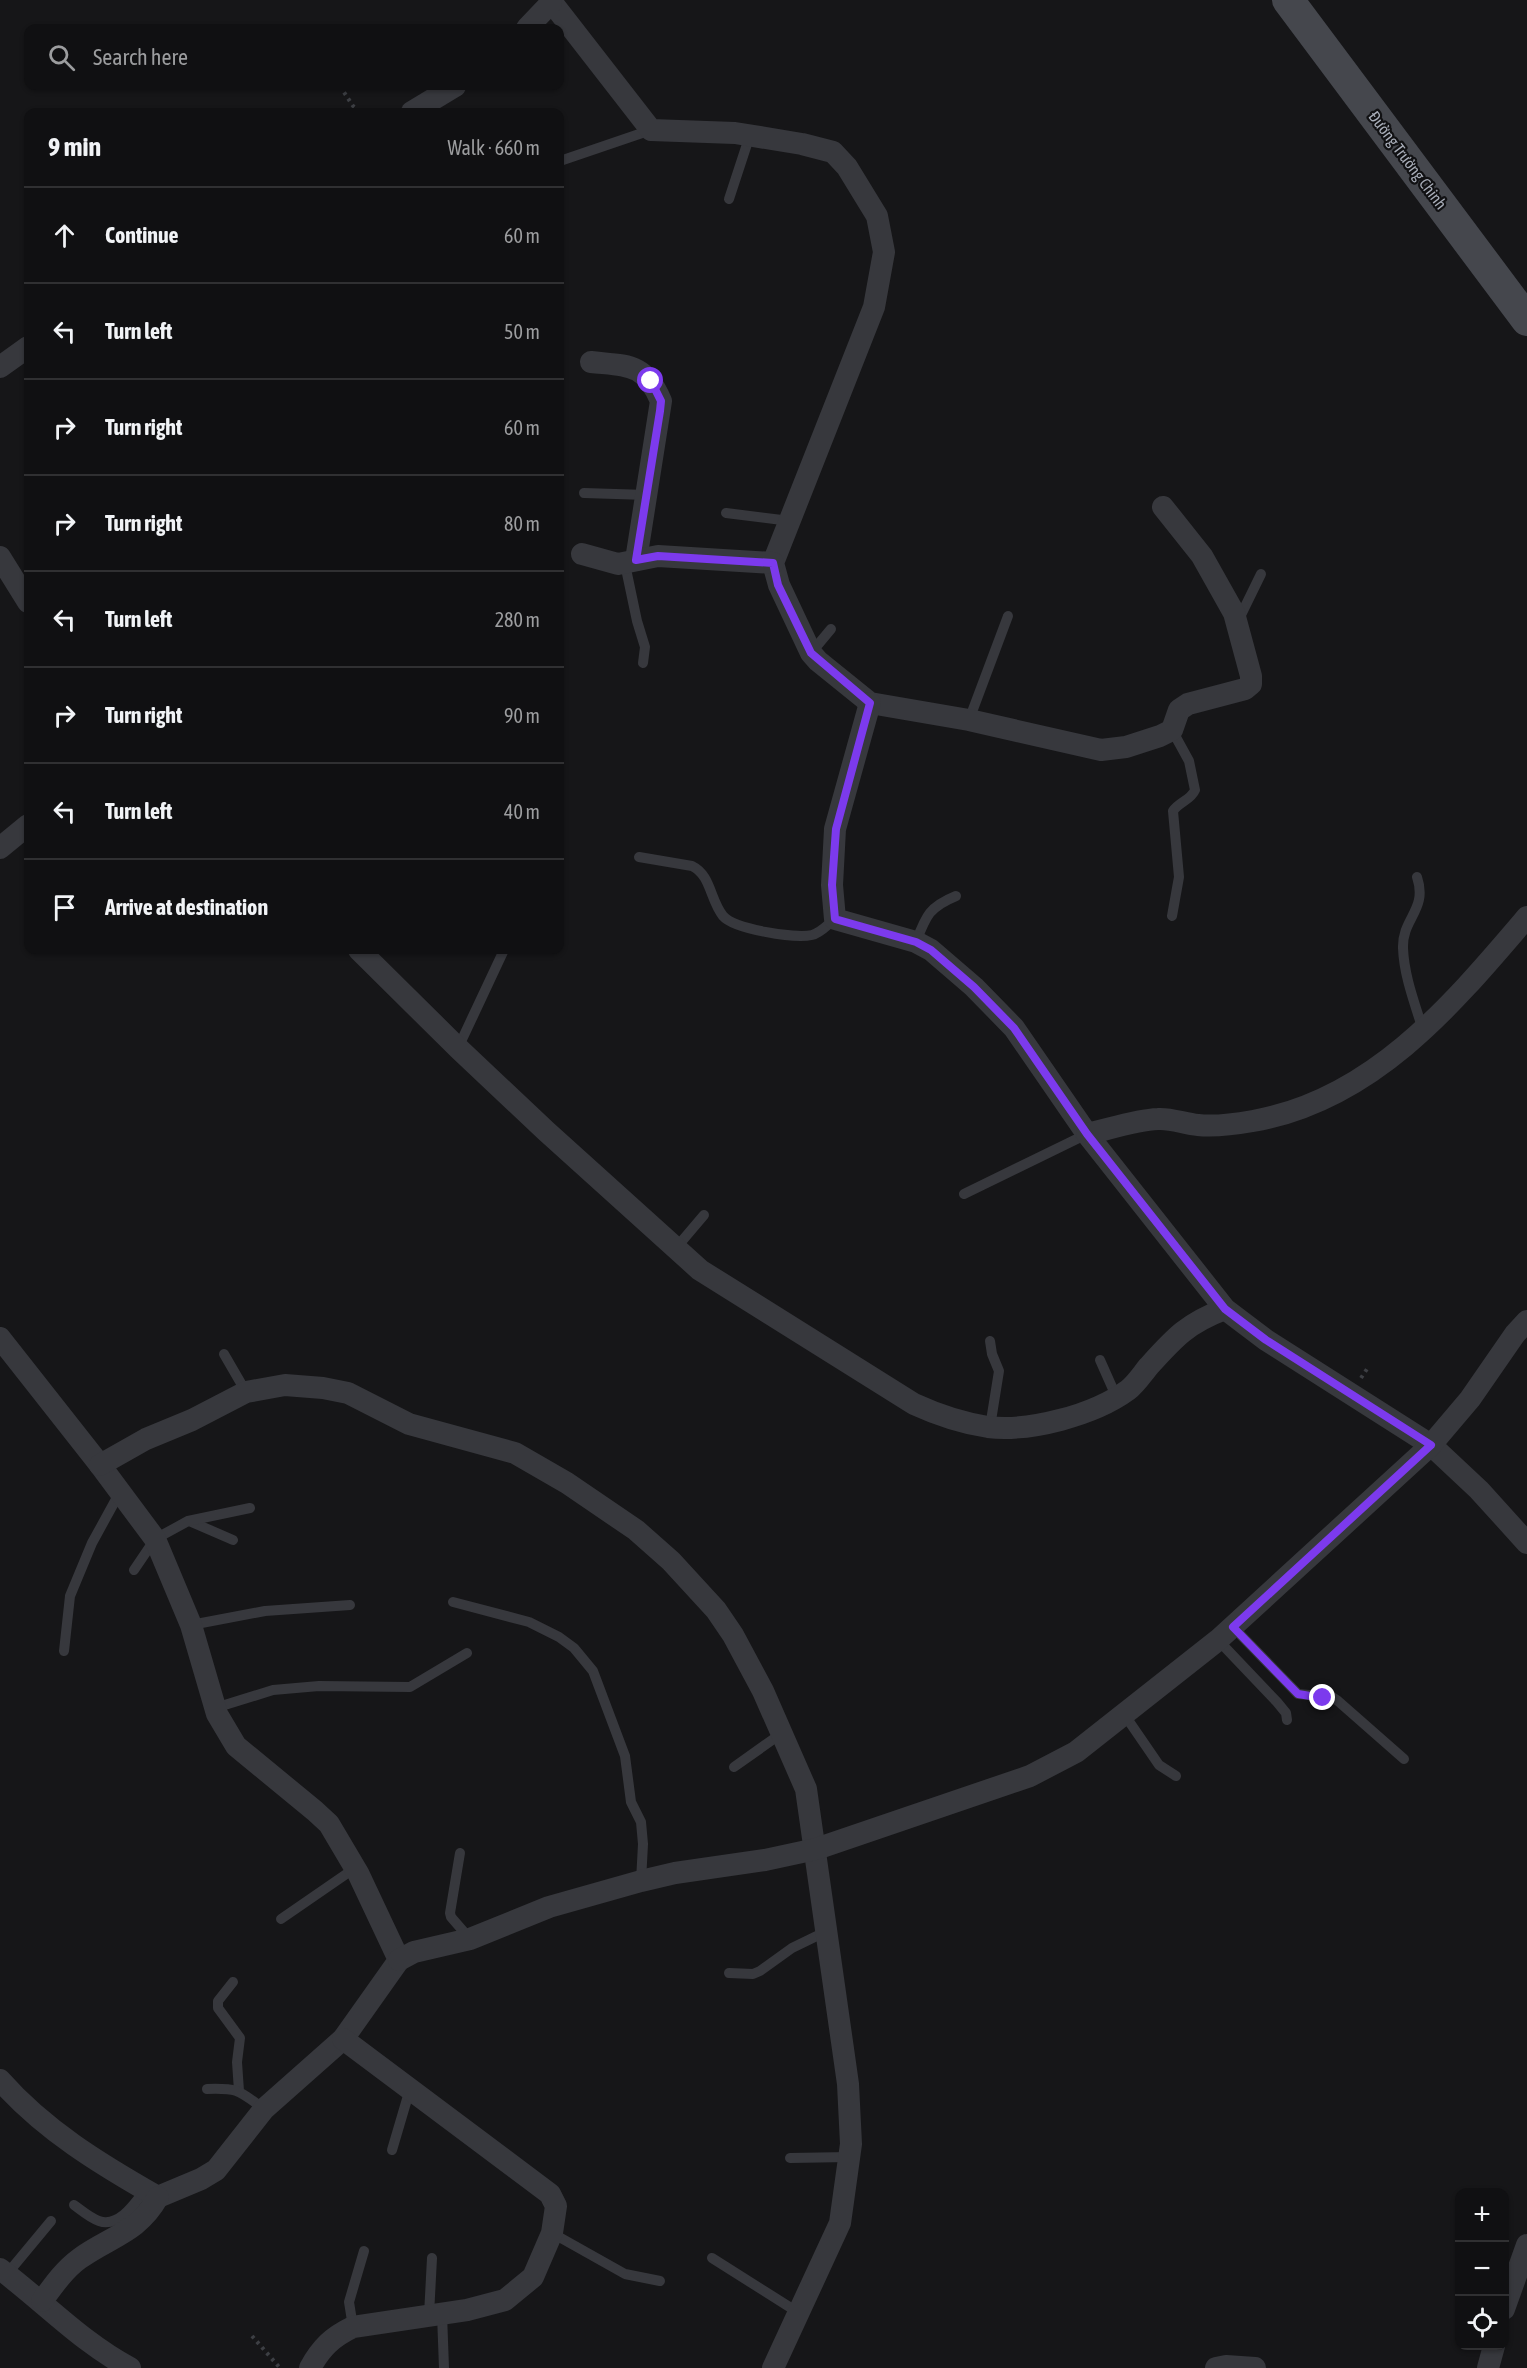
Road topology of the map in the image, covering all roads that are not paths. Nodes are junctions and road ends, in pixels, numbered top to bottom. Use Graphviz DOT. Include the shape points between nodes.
graph roads {
  1 [pos="1288,0"];
  2 [pos="550,1"];
  3 [pos="530,24"];
  4 [pos="448,90"];
  5 [pos="419,108"];
  6 [pos="651,130"];
  7 [pos="750,135"];
  8 [pos="564,160"];
  9 [pos="729,199"];
  10 [pos="1527,320"];
  11 [pos="24,350"];
  12 [pos="591,362"];
  13 [pos="0,367"];
  14 [pos="584,493"];
  15 [pos="647,495"];
  16 [pos="1164,507"];
  17 [pos="726,513"];
  18 [pos="790,521"];
  19 [pos="582,554"];
  20 [pos="0,557"];
  21 [pos="631,562"];
  22 [pos="773,563"];
  23 [pos="1261,574"];
  24 [pos="24,596"];
  25 [pos="1008,616"];
  26 [pos="1238,622"];
  27 [pos="831,629"];
  28 [pos="811,653"];
  29 [pos="643,663"];
  30 [pos="870,703"];
  31 [pos="969,720"];
  32 [pos="1172,730"];
  33 [pos="24,828"];
  34 [pos="0,848"];
  35 [pos="639,856"];
  36 [pos="1417,878"];
  37 [pos="956,896"];
  38 [pos="1172,916"];
  39 [pos="1527,917"];
  40 [pos="835,919"];
  41 [pos="916,942"];
  42 [pos="363,954"];
  43 [pos="502,954"];
  44 [pos="1423,1030"];
  45 [pos="458,1048"];
  46 [pos="1087,1134"];
  47 [pos="964,1194"];
  48 [pos="704,1215"];
  49 [pos="676,1248"];
  50 [pos="1225,1309"];
  51 [pos="1527,1321"];
  52 [pos="990,1341"];
  53 [pos="2,1346"];
  54 [pos="224,1354"];
  55 [pos="1100,1360"];
  56 [pos="246,1392"];
  57 [pos="1116,1396"];
  58 [pos="990,1427"];
  59 [pos="1431,1445"];
  60 [pos="100,1465"];
  61 [pos="121,1492"];
  62 [pos="250,1508"];
  63 [pos="188,1521"];
  64 [pos="155,1539"];
  65 [pos="233,1540"];
  66 [pos="1527,1543"];
  67 [pos="134,1570"];
  68 [pos="453,1602"];
  69 [pos="350,1605"];
  70 [pos="190,1625"];
  71 [pos="1226,1634"];
  72 [pos="64,1651"];
  73 [pos="466,1653"];
  74 [pos="215,1708"];
  75 [pos="1124,1714"];
  76 [pos="1287,1720"];
  77 [pos="783,1733"];
  78 [pos="1404,1759"];
  79 [pos="734,1767"];
  80 [pos="1176,1776"];
  81 [pos="816,1849"];
  82 [pos="460,1853"];
  83 [pos="355,1868"];
  84 [pos="641,1881"];
  85 [pos="281,1919"];
  86 [pos="828,1931"];
  87 [pos="470,1940"];
  88 [pos="399,1960"];
  89 [pos="729,1973"];
  90 [pos="233,1982"];
  91 [pos="342,2039"];
  92 [pos="0,2080"];
  93 [pos="207,2090"];
  94 [pos="410,2090"];
  95 [pos="239,2091"];
  96 [pos="264,2109"];
  97 [pos="392,2150"];
  98 [pos="849,2157"];
  99 [pos="790,2158"];
  100 [pos="151,2193"];
  101 [pos="74,2205"];
  102 [pos="51,2221"];
  103 [pos="552,2233"];
  104 [pos="1527,2245"];
  105 [pos="364,2251"];
  106 [pos="432,2258"];
  107 [pos="712,2258"];
  108 [pos="3,2271"];
  109 [pos="660,2281"];
  110 [pos="1509,2296"];
  111 [pos="42,2301"];
  112 [pos="799,2313"];
  113 [pos="436,2314"];
  114 [pos="353,2327"];
  115 [pos="1493,2350"];
  116 [pos="130,2368"];
  117 [pos="310,2368"];
  118 [pos="444,2368"];
  119 [pos="773,2368"];
  120 [pos="1216,2368"];
  121 [pos="1255,2368"];
  122 [pos="1488,2368"];
  1 -- 10 [label="main road, Đường Trường Chinh"];
  2 -- 3 [label="street"];
  2 -- 6 [label="street"];
  4 -- 5 [label="street"];
  6 -- 7 [label="street"];
  6 -- 8 [label="lane"];
  7 -- 9 [label="lane"];
  7 -- 18 [label="street" via="833,152 847,167 877,216 884,252 874,307"];
  11 -- 13 [label="street"];
  12 -- 15 [label="street" via="639,370 651,381 661,401"];
  14 -- 15 [label="lane"];
  15 -- 21 [label="street"];
  16 -- 26 [label="street" via="1202,556"];
  17 -- 18 [label="lane"];
  18 -- 22 [label="street"];
  19 -- 21 [label="street" via="618,564"];
  20 -- 24 [label="street"];
  21 -- 22 [label="street" via="658,556"];
  21 -- 29 [label="lane" via="637,621 645,647"];
  22 -- 28 [label="street" via="778,585"];
  23 -- 26 [label="lane"];
  25 -- 31 [label="lane"];
  26 -- 32 [label="street" via="1251,684 1226,696 1188,704 1179,710"];
  27 -- 28 [label="lane"];
  28 -- 30 [label="street"];
  30 -- 31 [label="street"];
  30 -- 40 [label="street" via="836,829 832,885"];
  31 -- 32 [label="street" via="1101,750 1126,747"];
  32 -- 38 [label="lane" via="1189,760 1195,790 1173,811 1179,877"];
  33 -- 34 [label="street"];
  35 -- 40 [label="lane" via="699,869 721,914 733,924 808,936"];
  36 -- 44 [label="lane" via="1421,890 1419,904 1405,932 1403,948"];
  37 -- 41 [label="lane" via="934,907 926,916"];
  39 -- 44 [label="street" via="1474,980"];
  40 -- 41 [label="street"];
  41 -- 46 [label="street" via="974,987 1014,1028"];
  42 -- 45 [label="street"];
  43 -- 45 [label="lane"];
  44 -- 46 [label="street" via="1369,1074 1327,1098 1291,1112 1252,1121 1201,1125 1158,1119"];
  45 -- 49 [label="street"];
  46 -- 47 [label="lane"];
  46 -- 50 [label="street"];
  48 -- 49 [label="lane"];
  49 -- 58 [label="street" via="700,1270 914,1404 942,1417"];
  50 -- 57 [label="street" via="1200,1318 1176,1336 1129,1389"];
  50 -- 59 [label="street" via="1266,1340"];
  51 -- 59 [label="street"];
  52 -- 58 [label="lane" via="999,1371"];
  53 -- 60 [label="street"];
  54 -- 56 [label="lane"];
  55 -- 57 [label="lane"];
  56 -- 60 [label="street"];
  56 -- 77 [label="street" via="285,1386 348,1393 409,1424 515,1454 567,1483 636,1530 716,1610"];
  57 -- 58 [label="street" via="1061,1419"];
  59 -- 66 [label="street"];
  59 -- 71 [label="street"];
  60 -- 61 [label="street"];
  61 -- 64 [label="street"];
  61 -- 72 [label="lane" via="92,1543 70,1596"];
  62 -- 63 [label="lane"];
  63 -- 64 [label="lane"];
  63 -- 65 [label="lane"];
  64 -- 67 [label="lane"];
  64 -- 70 [label="street"];
  68 -- 84 [label="lane" via="529,1622 560,1637 593,1671 625,1756 631,1802 641,1822"];
  69 -- 70 [label="lane" via="265,1611"];
  70 -- 74 [label="street"];
  71 -- 75 [label="street"];
  71 -- 76 [label="lane" via="1286,1713"];
  71 -- 78 [label="lane" via="1298,1694 1338,1701"];
  73 -- 74 [label="lane" via="410,1687 273,1690"];
  74 -- 83 [label="street" via="236,1746 329,1824"];
  75 -- 80 [label="lane" via="1159,1765"];
  75 -- 81 [label="street" via="1076,1752 1030,1776"];
  77 -- 79 [label="lane"];
  77 -- 81 [label="street" via="806,1789"];
  81 -- 84 [label="street"];
  81 -- 86 [label="street"];
  82 -- 87 [label="lane" via="450,1913"];
  83 -- 85 [label="lane"];
  83 -- 88 [label="street"];
  84 -- 87 [label="street" via="549,1907"];
  86 -- 89 [label="lane" via="792,1948 753,1974"];
  86 -- 98 [label="street" via="848,2084"];
  87 -- 88 [label="street" via="414,1952"];
  88 -- 91 [label="street"];
  90 -- 95 [label="lane" via="218,2001 218,2008 240,2038"];
  91 -- 94 [label="street"];
  91 -- 96 [label="street"];
  92 -- 100 [label="street" via="66,2140"];
  93 -- 95 [label="lane"];
  94 -- 97 [label="lane"];
  94 -- 103 [label="street" via="550,2194 556,2206"];
  95 -- 96 [label="lane"];
  96 -- 100 [label="street" via="216,2170 201,2179"];
  98 -- 99 [label="lane"];
  98 -- 112 [label="street" via="840,2223"];
  100 -- 101 [label="lane" via="112,2221 99,2222"];
  100 -- 111 [label="street" via="141,2221 78,2260"];
  102 -- 108 [label="lane"];
  103 -- 109 [label="lane" via="625,2274"];
  103 -- 113 [label="street" via="533,2277 505,2300"];
  104 -- 110 [label="street"];
  105 -- 114 [label="lane" via="349,2302"];
  106 -- 113 [label="lane"];
  107 -- 112 [label="lane"];
  108 -- 111 [label="street"];
  111 -- 116 [label="street" via="78,2335"];
  112 -- 119 [label="street"];
  113 -- 114 [label="street"];
  113 -- 118 [label="lane"];
  114 -- 117 [label="street" via="336,2335 321,2349"];
  115 -- 122 [label="street"];
  120 -- 121 [label="street"];
}
